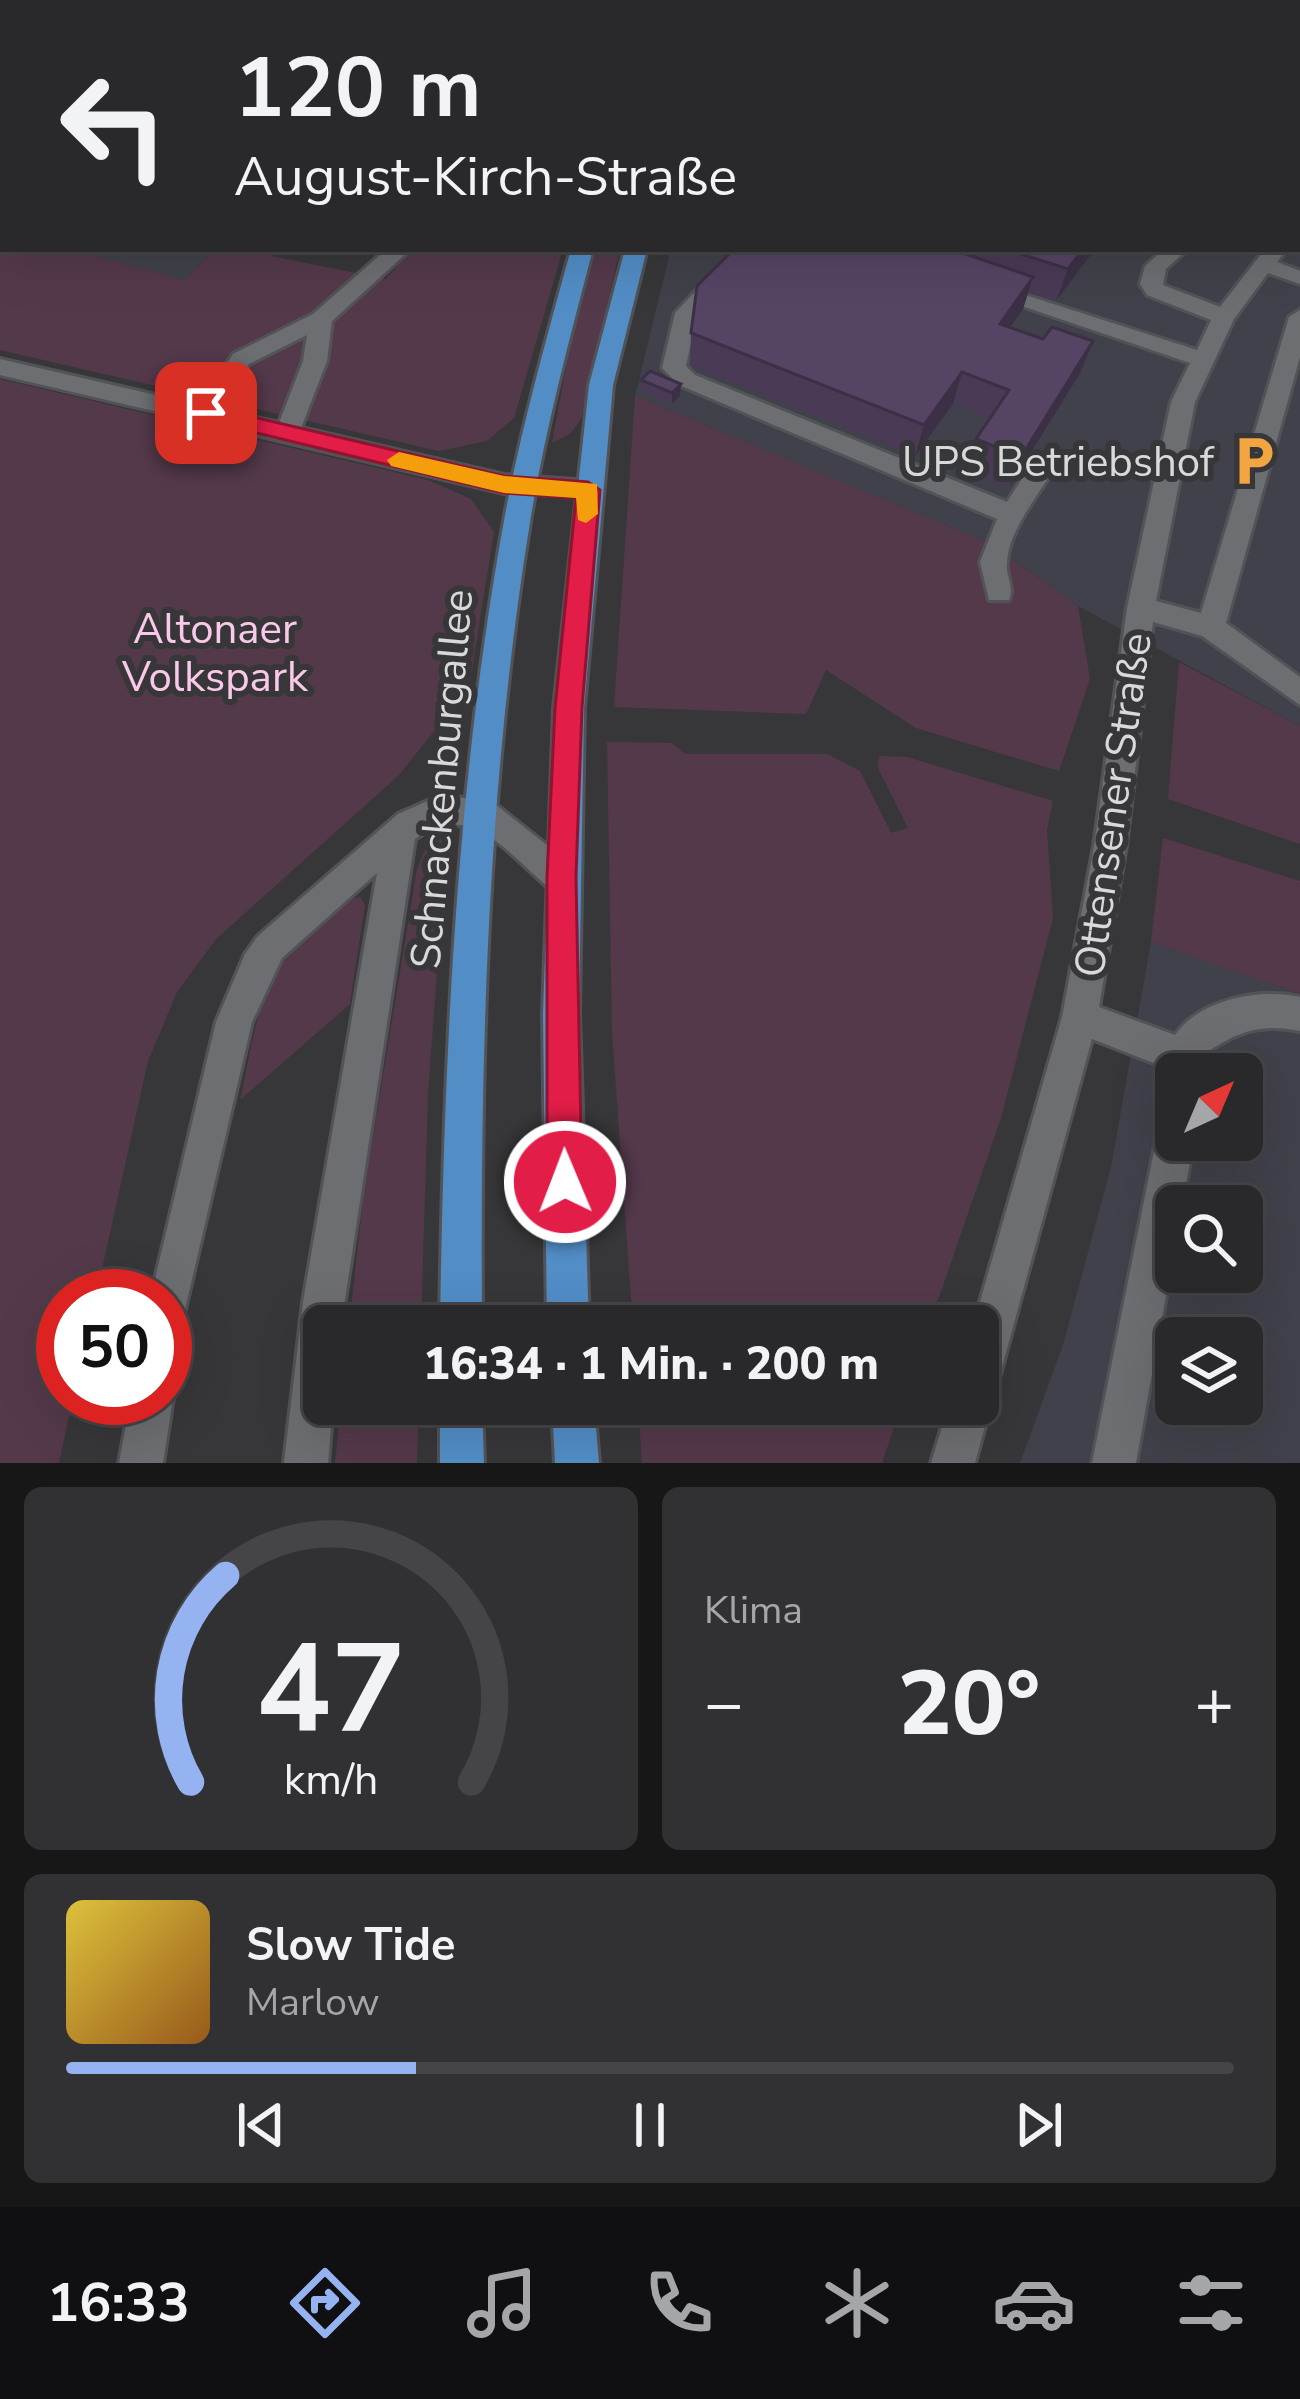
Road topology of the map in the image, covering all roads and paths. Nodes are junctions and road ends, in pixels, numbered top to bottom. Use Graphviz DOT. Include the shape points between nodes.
graph roads {
  1 [pos="397,252"];
  2 [pos="581,252"];
  3 [pos="635,252"];
  4 [pos="744,252"];
  5 [pos="1173,252"];
  6 [pos="1269,256"];
  7 [pos="1300,278"];
  8 [pos="956,279"];
  9 [pos="1224,317"];
  10 [pos="1300,317"];
  11 [pos="321,319"];
  12 [pos="1201,359"];
  13 [pos="0,367"];
  14 [pos="206,413"];
  15 [pos="287,433"];
  16 [pos="1039,472"];
  17 [pos="523,486"];
  18 [pos="588,490"];
  19 [pos="1012,515"];
  20 [pos="999,593"];
  21 [pos="1141,608"];
  22 [pos="1211,627"];
  23 [pos="1300,693"];
  24 [pos="479,811"];
  25 [pos="400,832"];
  26 [pos="562,877"];
  27 [pos="1300,1014"];
  28 [pos="1080,1017"];
  29 [pos="1159,1053"];
  30 [pos="1189,1053"];
  31 [pos="1171,1161"];
  32 [pos="177,1269"];
  33 [pos="461,1305"];
  34 [pos="568,1305"];
  35 [pos="999,1309"];
  36 [pos="147,1425"];
  37 [pos="461,1425"];
  38 [pos="574,1425"];
  39 [pos="964,1425"];
  40 [pos="141,1463"];
  41 [pos="306,1463"];
  42 [pos="462,1463"];
  43 [pos="577,1463"];
  44 [pos="953,1463"];
  45 [pos="1114,1463"];
  1 -- 11 [label="street"];
  2 -- 17 [label="main road, Schnackenburgallee"];
  3 -- 18 [label="main road" via="601,385"];
  4 -- 19 [label="street" via="686,313 674,368"];
  5 -- 9 [label="street" via="1156,266 1155,290"];
  6 -- 7 [label="street"];
  6 -- 9 [label="street, Ottensener Straße"];
  8 -- 12 [label="street"];
  9 -- 12 [label="street, Ottensener Straße"];
  10 -- 22 [label="street"];
  11 -- 14 [label="street" via="241,358"];
  11 -- 15 [label="street" via="315,361"];
  12 -- 21 [label="street, Ottensener Straße" via="1183,402"];
  13 -- 14 [label="street"];
  14 -- 15 [label="street"];
  15 -- 17 [label="street"];
  16 -- 19 [label="street"];
  17 -- 18 [label="street"];
  17 -- 24 [label="main road, Schnackenburgallee"];
  18 -- 26 [label="main road"];
  19 -- 20 [label="street" via="993,562"];
  21 -- 22 [label="street"];
  21 -- 28 [label="street, Ottensener Straße"];
  22 -- 23 [label="street"];
  24 -- 25 [label="street" via="439,810"];
  24 -- 26 [label="street"];
  24 -- 33 [label="main road, Schnackenburgallee"];
  25 -- 32 [label="street" via="290,926 256,966 234,1022"];
  25 -- 41 [label="street" via="323,1302"];
  26 -- 34 [label="main road"];
  27 -- 30 [label="street" via="1252,1009 1227,1016 1190,1042"];
  28 -- 29 [label="street"];
  28 -- 35 [label="street, Ottensener Straße"];
  31 -- 45 [label="street"];
  36 -- 40 [label="street"];
  37 -- 42 [label="main road"];
  38 -- 43 [label="main road"];
  39 -- 44 [label="street"];
}
